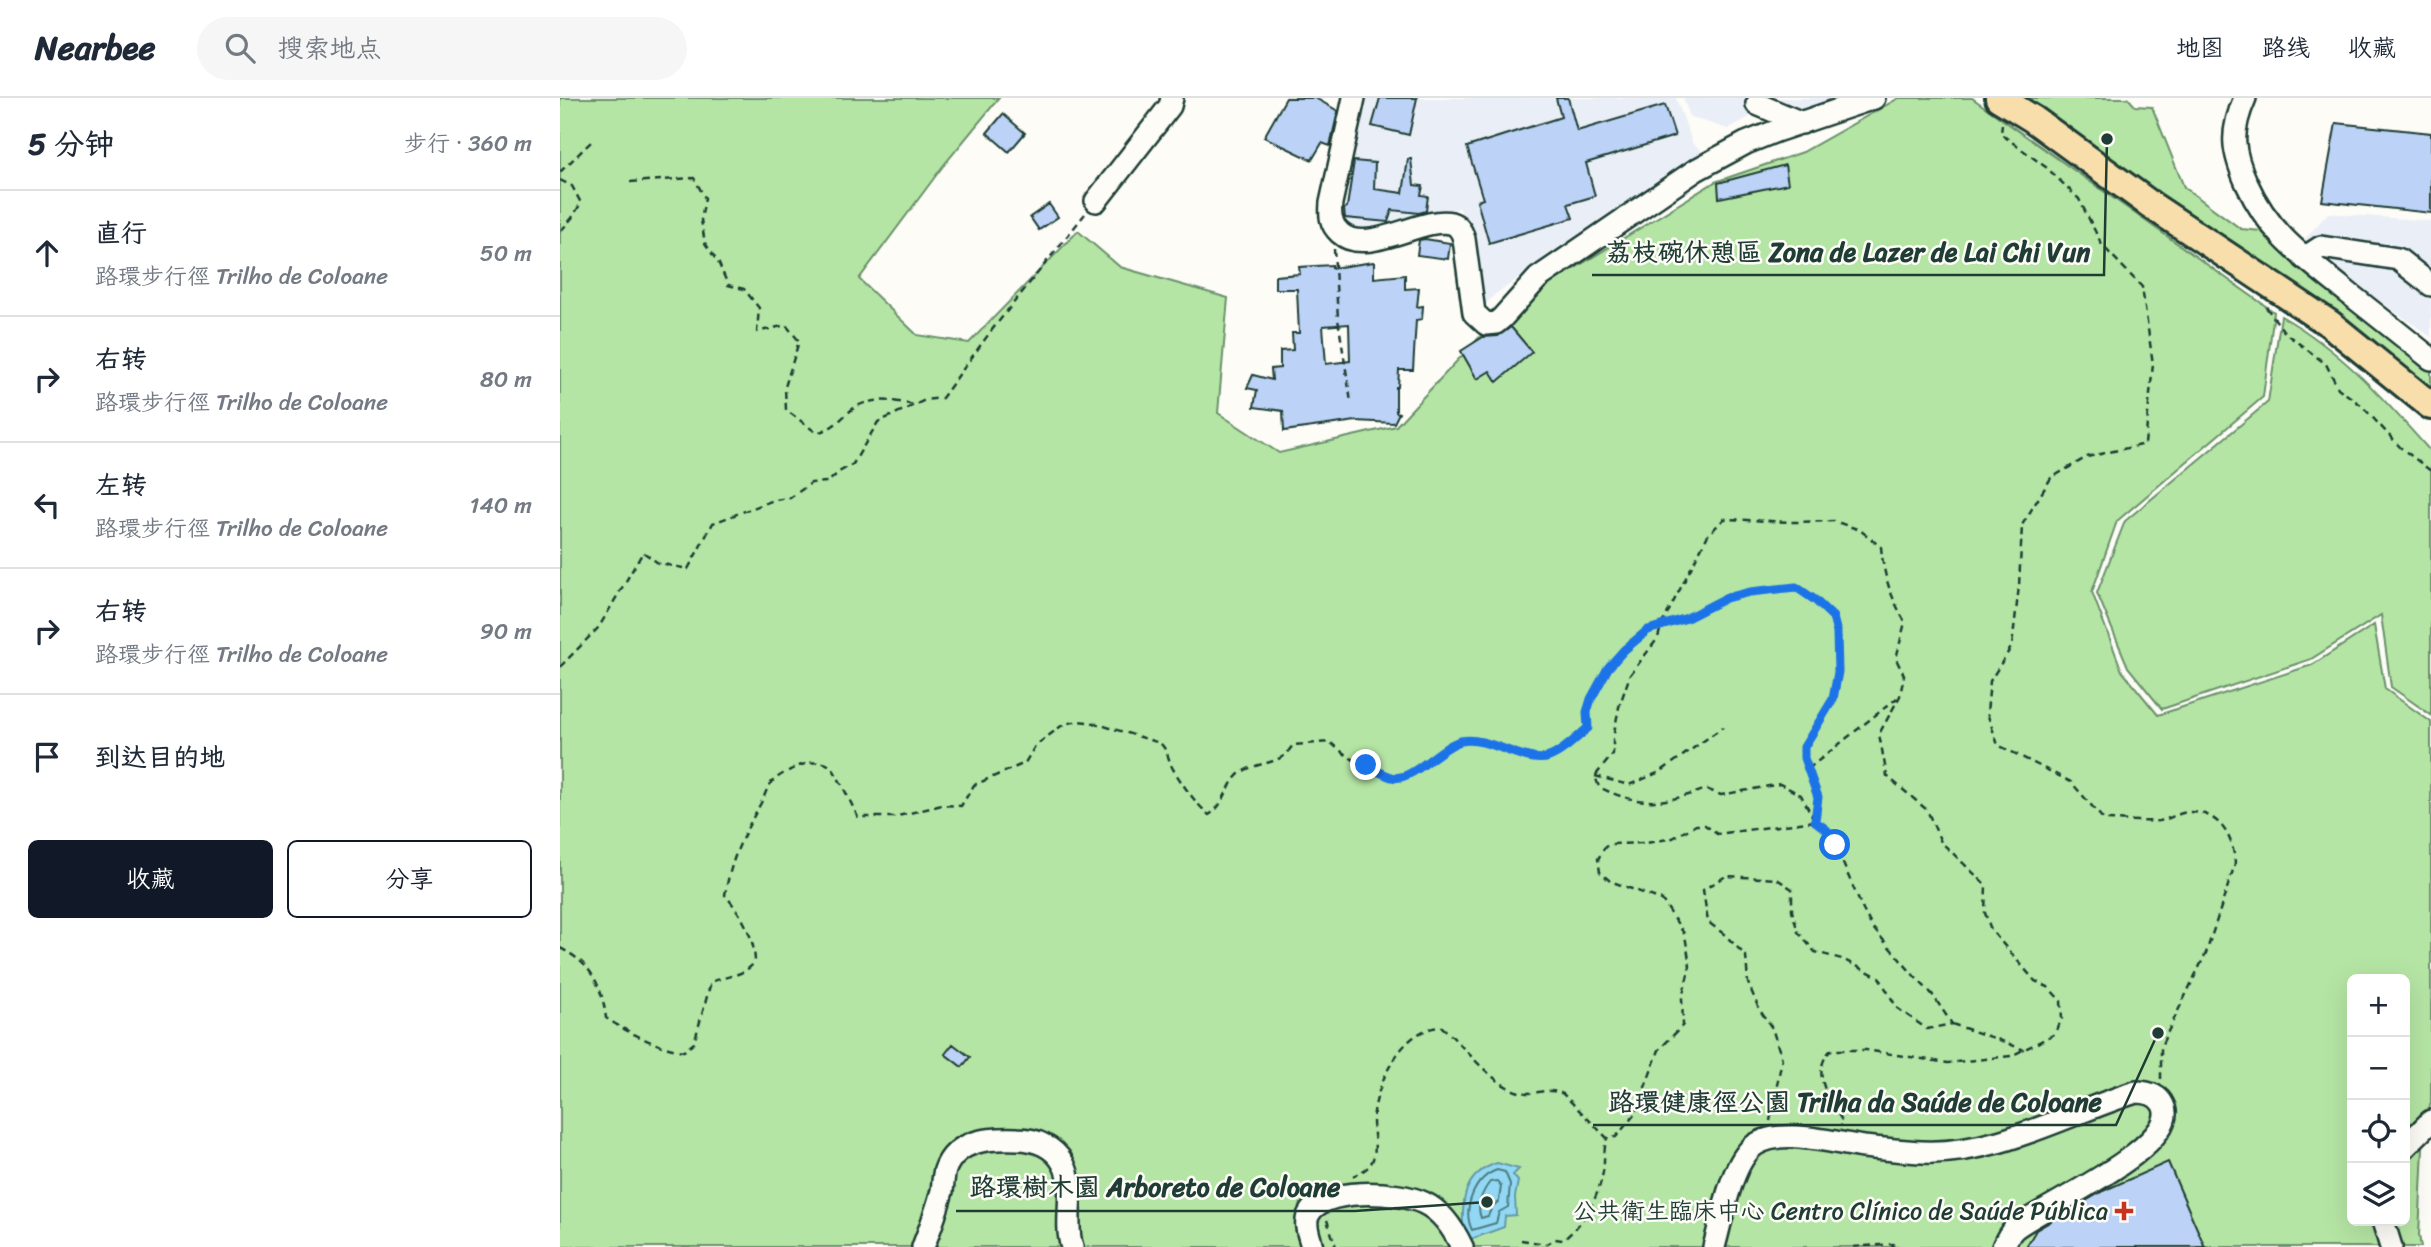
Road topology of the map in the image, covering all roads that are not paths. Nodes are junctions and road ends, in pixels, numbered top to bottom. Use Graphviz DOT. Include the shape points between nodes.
graph roads {
  1 [pos="1172,98"];
  2 [pos="1354,98"];
  3 [pos="1874,98"];
  4 [pos="2001,99"];
  5 [pos="2244,101"];
  6 [pos="1757,104"];
  7 [pos="1802,123"];
  8 [pos="1096,201"];
  9 [pos="2304,258"];
  10 [pos="2431,285"];
  11 [pos="2368,354"];
  12 [pos="2431,359"];
  13 [pos="2431,406"];
  14 [pos="2431,426"];
  15 [pos="2385,1226"];
  16 [pos="923,1247"];
  17 [pos="1072,1247"];
  18 [pos="1312,1247"];
  19 [pos="1462,1247"];
  20 [pos="1714,1247"];
  21 [pos="2003,1247"];
  22 [pos="2391,1247"];
  1 -- 8 [label="street"];
  2 -- 7 [label="street" via="1331,203 1332,224 1346,237 1365,241 1441,223 1455,225 1464,239 1474,313 1486,324 1502,318 1538,278 1681,179 1746,143"];
  3 -- 7 [label="street"];
  4 -- 11 [label="main road"];
  5 -- 9 [label="street" via="2234,132 2240,169 2269,223"];
  6 -- 7 [label="street"];
  9 -- 10 [label="street" via="2321,247 2399,259"];
  9 -- 12 [label="street"];
  11 -- 13 [label="main road"];
  11 -- 14 [label="main road"];
  15 -- 22 [label="street"];
  16 -- 17 [label="street" via="953,1157 964,1147 992,1138 1040,1142 1054,1151 1068,1179"];
  18 -- 19 [label="street" via="1306,1224 1321,1200 1384,1193 1424,1203 1444,1219"];
  20 -- 21 [label="street" via="1736,1168 1749,1150 1766,1139 1948,1152 1996,1143 2136,1093 2152,1094 2164,1105 2162,1129 2130,1160 2013,1230"];
}
